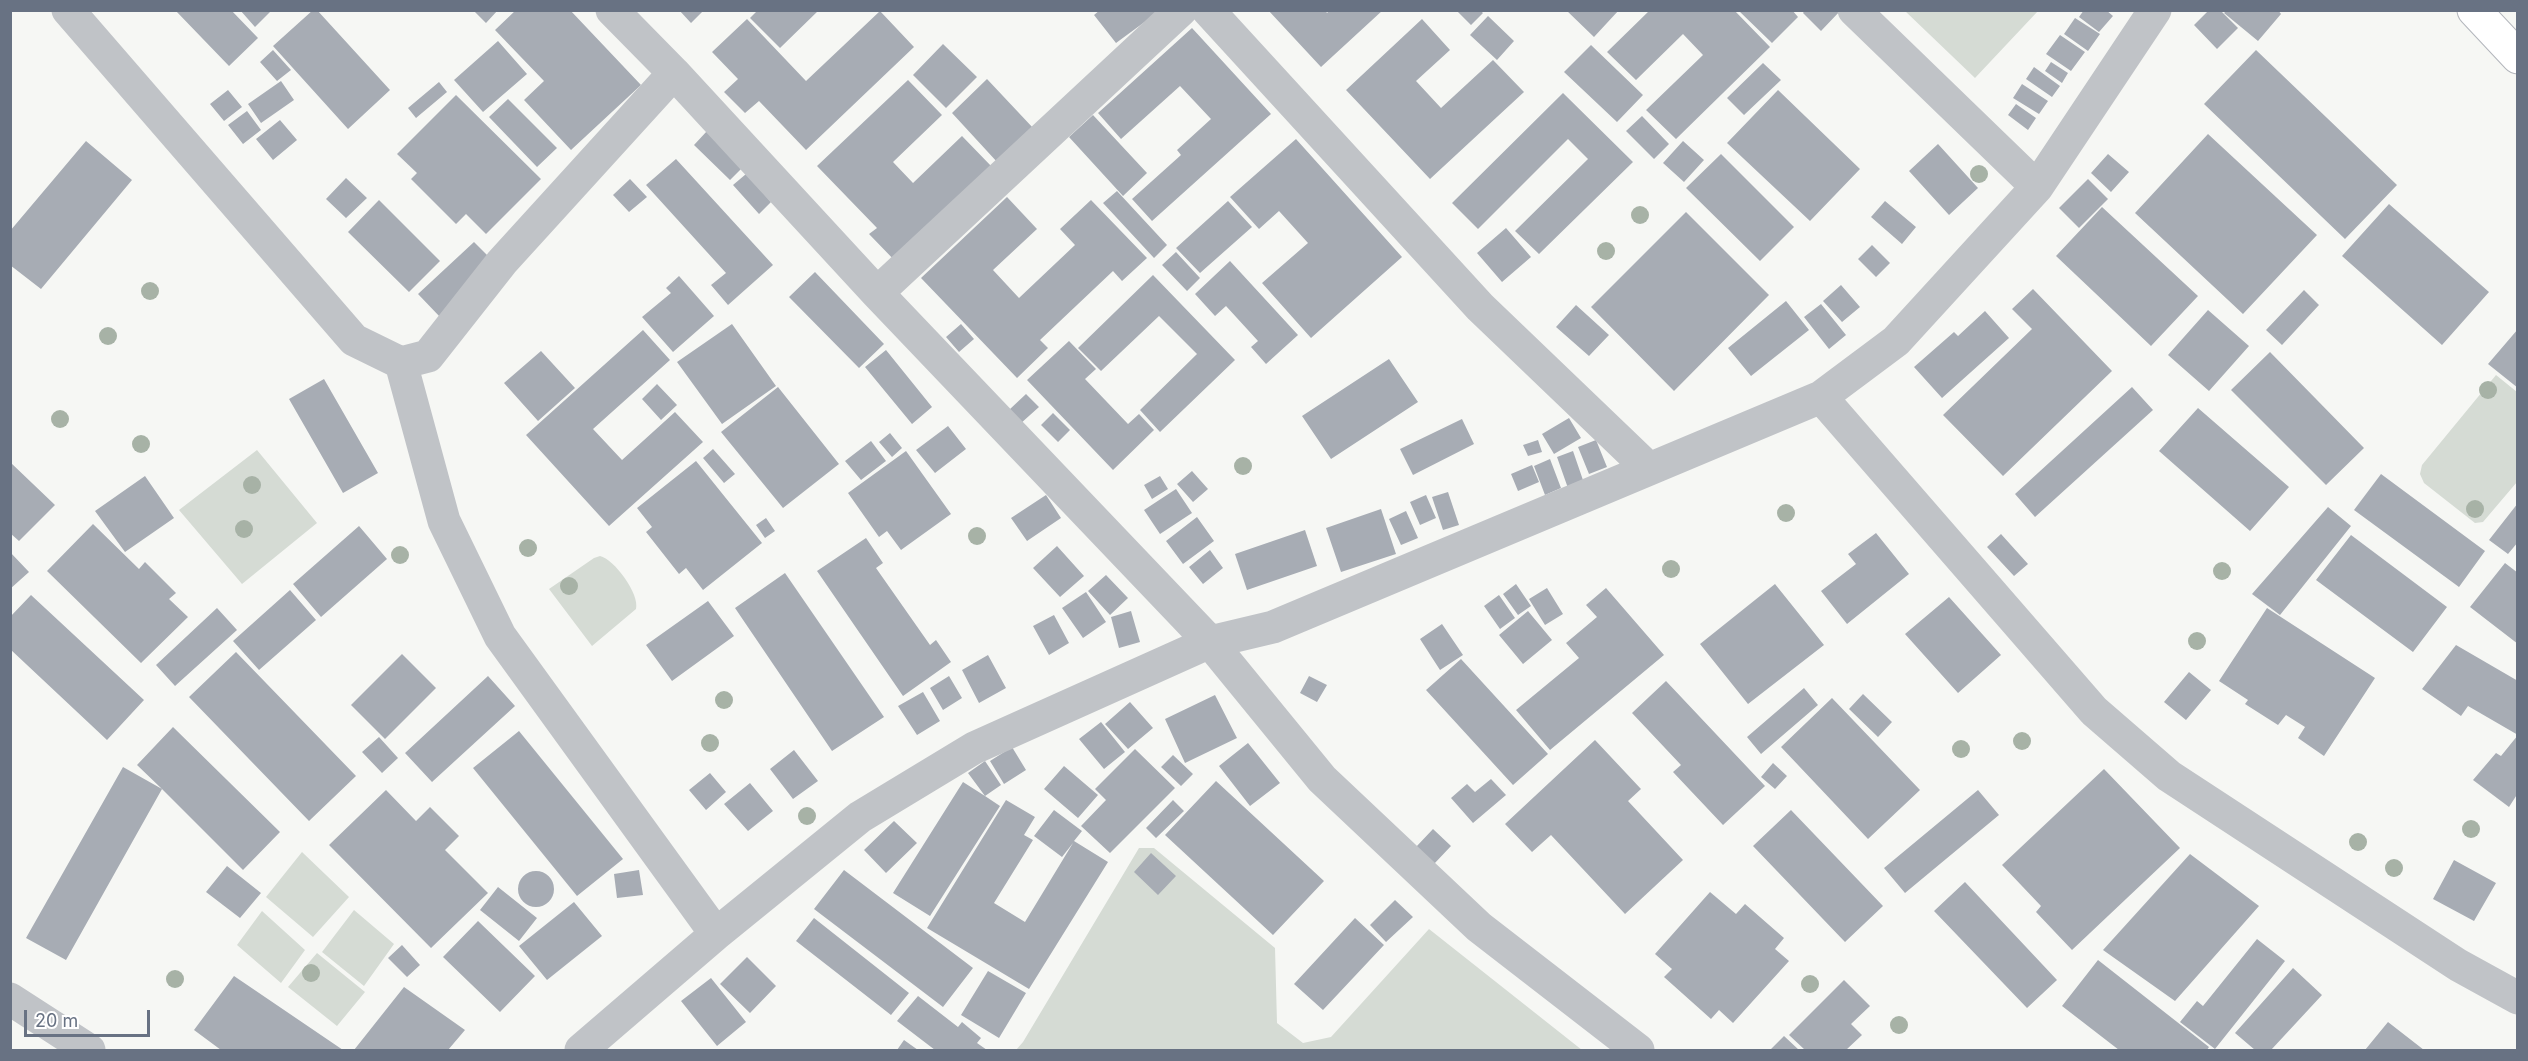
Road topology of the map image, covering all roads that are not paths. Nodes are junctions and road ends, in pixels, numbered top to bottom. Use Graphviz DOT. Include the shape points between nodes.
graph roads {
  1 [pos="68,10"];
  2 [pos="612,10"];
  3 [pos="1181,10"];
  4 [pos="1208,10"];
  5 [pos="1854,10"];
  6 [pos="2155,10"];
  7 [pos="2474,10"];
  8 [pos="2517,57"];
  9 [pos="674,73"];
  10 [pos="2037,187"];
  11 [pos="877,293"];
  12 [pos="401,363"];
  13 [pos="1821,397"];
  14 [pos="1649,469"];
  15 [pos="1210,642"];
  16 [pos="716,934"];
  17 [pos="2517,998"];
  18 [pos="10,999"];
  19 [pos="89,1050"];
  20 [pos="581,1050"];
  21 [pos="1638,1050"];
  1 -- 12 [label="street" via="354,340"];
  2 -- 9 [label="street"];
  3 -- 11 [label="street"];
  4 -- 14 [label="street" via="1480,307"];
  5 -- 10 [label="street"];
  6 -- 10 [label="street"];
  7 -- 8 [label="main road"];
  9 -- 11 [label="street"];
  9 -- 12 [label="street" via="502,262 428,356"];
  10 -- 13 [label="street" via="1896,341"];
  11 -- 15 [label="street"];
  12 -- 16 [label="street" via="444,521 500,636"];
  13 -- 14 [label="street"];
  13 -- 17 [label="street" via="2094,711 2169,776 2458,965"];
  14 -- 15 [label="street" via="1273,627"];
  15 -- 16 [label="street" via="974,748 860,817"];
  15 -- 21 [label="street" via="1322,779 1479,927"];
  16 -- 20 [label="street"];
  18 -- 19 [label="street"];
}
